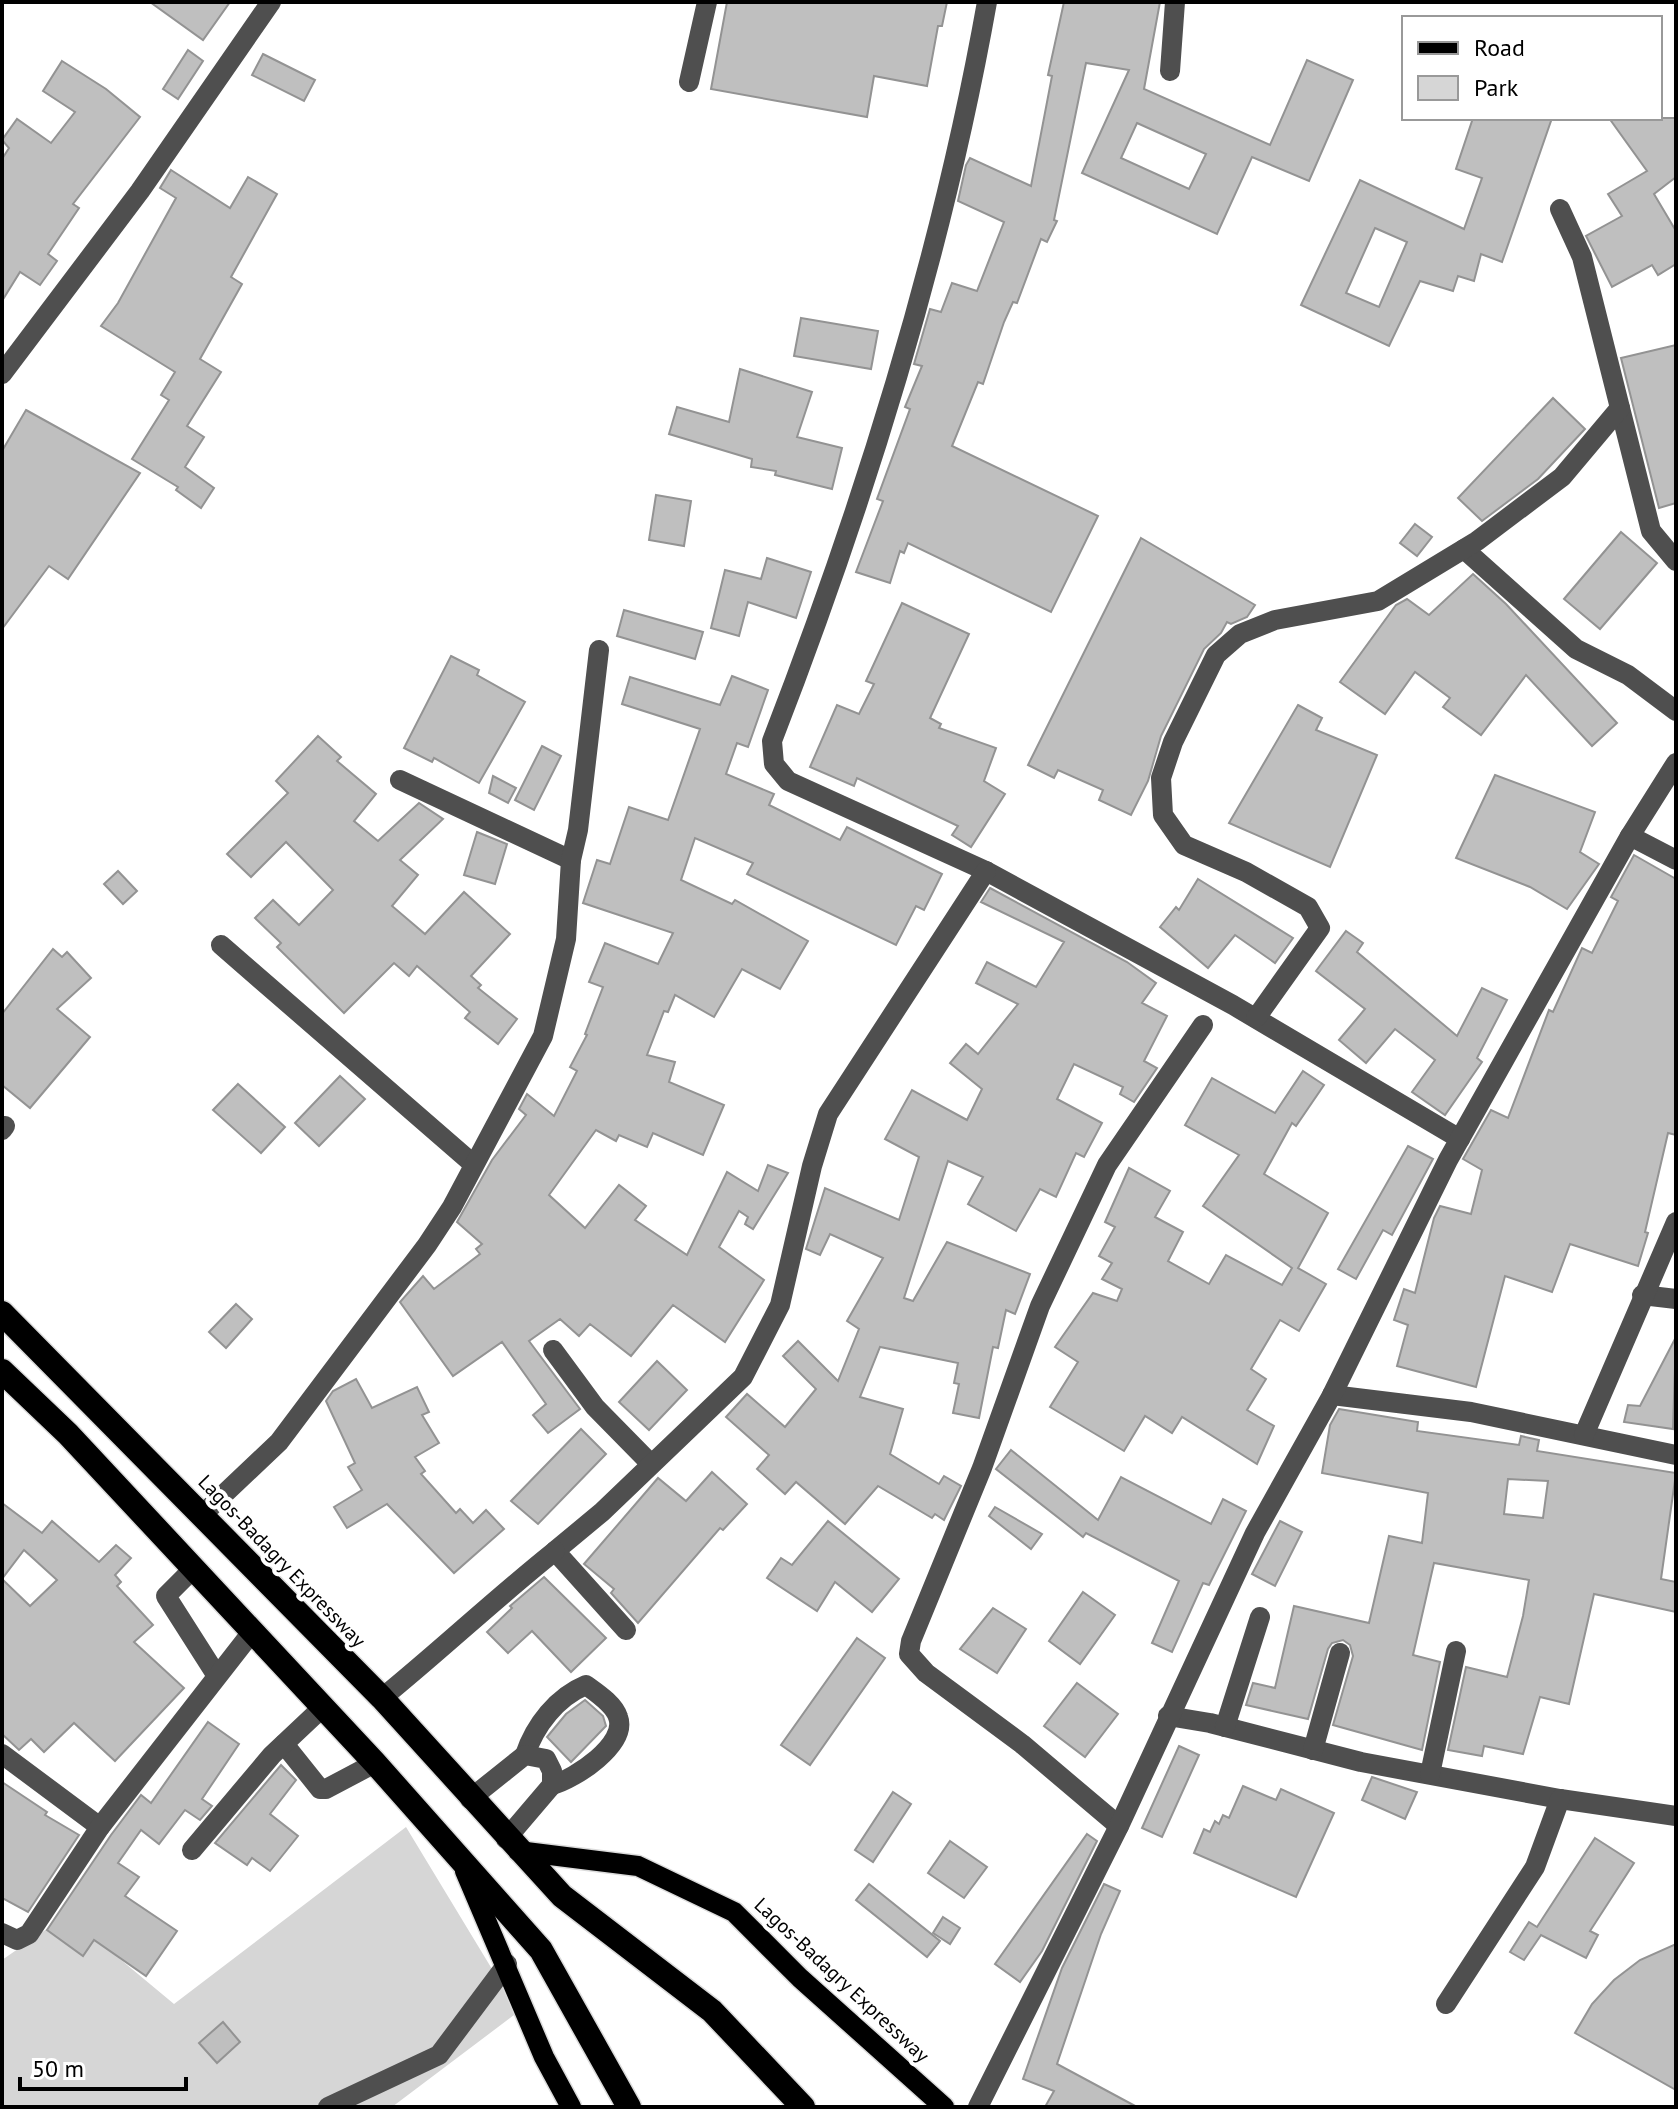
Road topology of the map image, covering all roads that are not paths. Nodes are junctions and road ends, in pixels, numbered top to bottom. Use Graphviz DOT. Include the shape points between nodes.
graph roads {
  1 [pos="271,2"];
  2 [pos="707,2"];
  3 [pos="987,2"];
  4 [pos="1175,2"];
  5 [pos="1170,71"];
  6 [pos="689,82"];
  7 [pos="1560,209"];
  8 [pos="2,374"];
  9 [pos="1620,408"];
  10 [pos="1464,549"];
  11 [pos="1676,561"];
  12 [pos="599,650"];
  13 [pos="1676,711"];
  14 [pos="1676,763"];
  15 [pos="400,780"];
  16 [pos="1630,836"];
  17 [pos="571,860"];
  18 [pos="1676,860"];
  19 [pos="986,871"];
  20 [pos="221,945"];
  21 [pos="1256,1018"];
  22 [pos="1203,1025"];
  23 [pos="1460,1139"];
  24 [pos="472,1163"];
  25 [pos="1676,1222"];
  26 [pos="1642,1295"];
  27 [pos="1676,1299"];
  28 [pos="2,1313"];
  29 [pos="553,1350"];
  30 [pos="2,1371"];
  31 [pos="1332,1395"];
  32 [pos="1584,1435"];
  33 [pos="1676,1455"];
  34 [pos="650,1463"];
  35 [pos="203,1514"];
  36 [pos="555,1551"];
  37 [pos="193,1569"];
  38 [pos="1260,1617"];
  39 [pos="626,1630"];
  40 [pos="252,1632"];
  41 [pos="1456,1651"];
  42 [pos="1340,1653"];
  43 [pos="217,1676"];
  44 [pos="382,1698"];
  45 [pos="323,1707"];
  46 [pos="1168,1716"];
  47 [pos="1225,1727"];
  48 [pos="284,1744"];
  49 [pos="1313,1750"];
  50 [pos="2,1754"];
  51 [pos="525,1755"];
  52 [pos="375,1763"];
  53 [pos="1430,1774"];
  54 [pos="552,1785"];
  55 [pos="470,1799"];
  56 [pos="1560,1799"];
  57 [pos="1676,1816"];
  58 [pos="1119,1826"];
  59 [pos="100,1827"];
  60 [pos="512,1845"];
  61 [pos="455,1849"];
  62 [pos="192,1850"];
  63 [pos="2,1933"];
  64 [pos="507,1964"];
  65 [pos="1446,2004"];
  66 [pos="328,2107"];
  67 [pos="571,2107"];
  68 [pos="629,2107"];
  69 [pos="803,2107"];
  70 [pos="944,2107"];
  71 [pos="978,2107"];
  1 -- 8 [label="street" via="140,191"];
  2 -- 6 [label="street"];
  3 -- 19 [label="street" via="965,127 888,412 834,582 772,741 774,764 788,781"];
  4 -- 5 [label="street"];
  7 -- 9 [label="street" via="1582,257"];
  9 -- 10 [label="street" via="1562,477"];
  9 -- 11 [label="street" via="1651,531"];
  10 -- 13 [label="street" via="1576,649 1628,675"];
  10 -- 21 [label="street" via="1378,601 1275,620 1240,634 1216,655 1173,742 1161,778 1163,815 1184,845 1308,907 1320,928"];
  12 -- 17 [label="street"];
  14 -- 16 [label="street"];
  15 -- 17 [label="street"];
  16 -- 18 [label="street"];
  16 -- 23 [label="street"];
  17 -- 24 [label="street" via="566,939 543,1036"];
  19 -- 21 [label="street"];
  19 -- 34 [label="street" via="828,1114 780,1305 743,1377"];
  20 -- 24 [label="street"];
  21 -- 23 [label="street"];
  22 -- 58 [label="street" via="1107,1165 1040,1306 909,1654"];
  23 -- 31 [label="street"];
  24 -- 35 [label="street" via="427,1245 279,1442"];
  25 -- 26 [label="street"];
  26 -- 27 [label="street"];
  26 -- 32 [label="street"];
  28 -- 35 [label="highway, Lagos-Badagry Expressway"];
  29 -- 34 [label="street" via="595,1407"];
  30 -- 37 [label="highway"];
  31 -- 32 [label="street" via="1471,1412"];
  31 -- 46 [label="street" via="1255,1533"];
  32 -- 33 [label="street"];
  34 -- 36 [label="street"];
  35 -- 44 [label="highway, Lagos-Badagry Expressway"];
  36 -- 39 [label="street"];
  36 -- 44 [label="street"];
  37 -- 40 [label="highway"];
  37 -- 43 [label="street" via="166,1596"];
  38 -- 47 [label="street"];
  40 -- 43 [label="street"];
  40 -- 45 [label="highway"];
  41 -- 53 [label="street"];
  42 -- 49 [label="street"];
  43 -- 59 [label="street"];
  44 -- 55 [label="highway, Lagos-Badagry Expressway"];
  45 -- 48 [label="street"];
  45 -- 52 [label="highway"];
  46 -- 47 [label="street"];
  46 -- 58 [label="street"];
  47 -- 49 [label="street"];
  48 -- 52 [label="street" via="320,1789"];
  48 -- 62 [label="street"];
  49 -- 53 [label="street"];
  50 -- 59 [label="street"];
  51 -- 54 [label="street" via="546,1759"];
  51 -- 54 [label="street" via="533,1731 570,1692 586,1685 618,1714 617,1739 572,1779"];
  51 -- 55 [label="street"];
  52 -- 61 [label="highway"];
  53 -- 56 [label="street"];
  54 -- 60 [label="street"];
  55 -- 60 [label="highway, Lagos-Badagry Expressway"];
  56 -- 57 [label="street"];
  56 -- 65 [label="street" via="1535,1867"];
  58 -- 71 [label="street"];
  59 -- 63 [label="street" via="29,1934 17,1940"];
  60 -- 69 [label="highway, Lagos-Badagry Expressway" via="562,1896 712,2011"];
  60 -- 70 [label="main road, Lagos-Badagry Expressway" via="638,1866 734,1912"];
  61 -- 64 [label="main road"];
  61 -- 68 [label="highway" via="541,1950"];
  64 -- 66 [label="street" via="439,2055"];
  64 -- 67 [label="main road" via="544,2057"];
}
